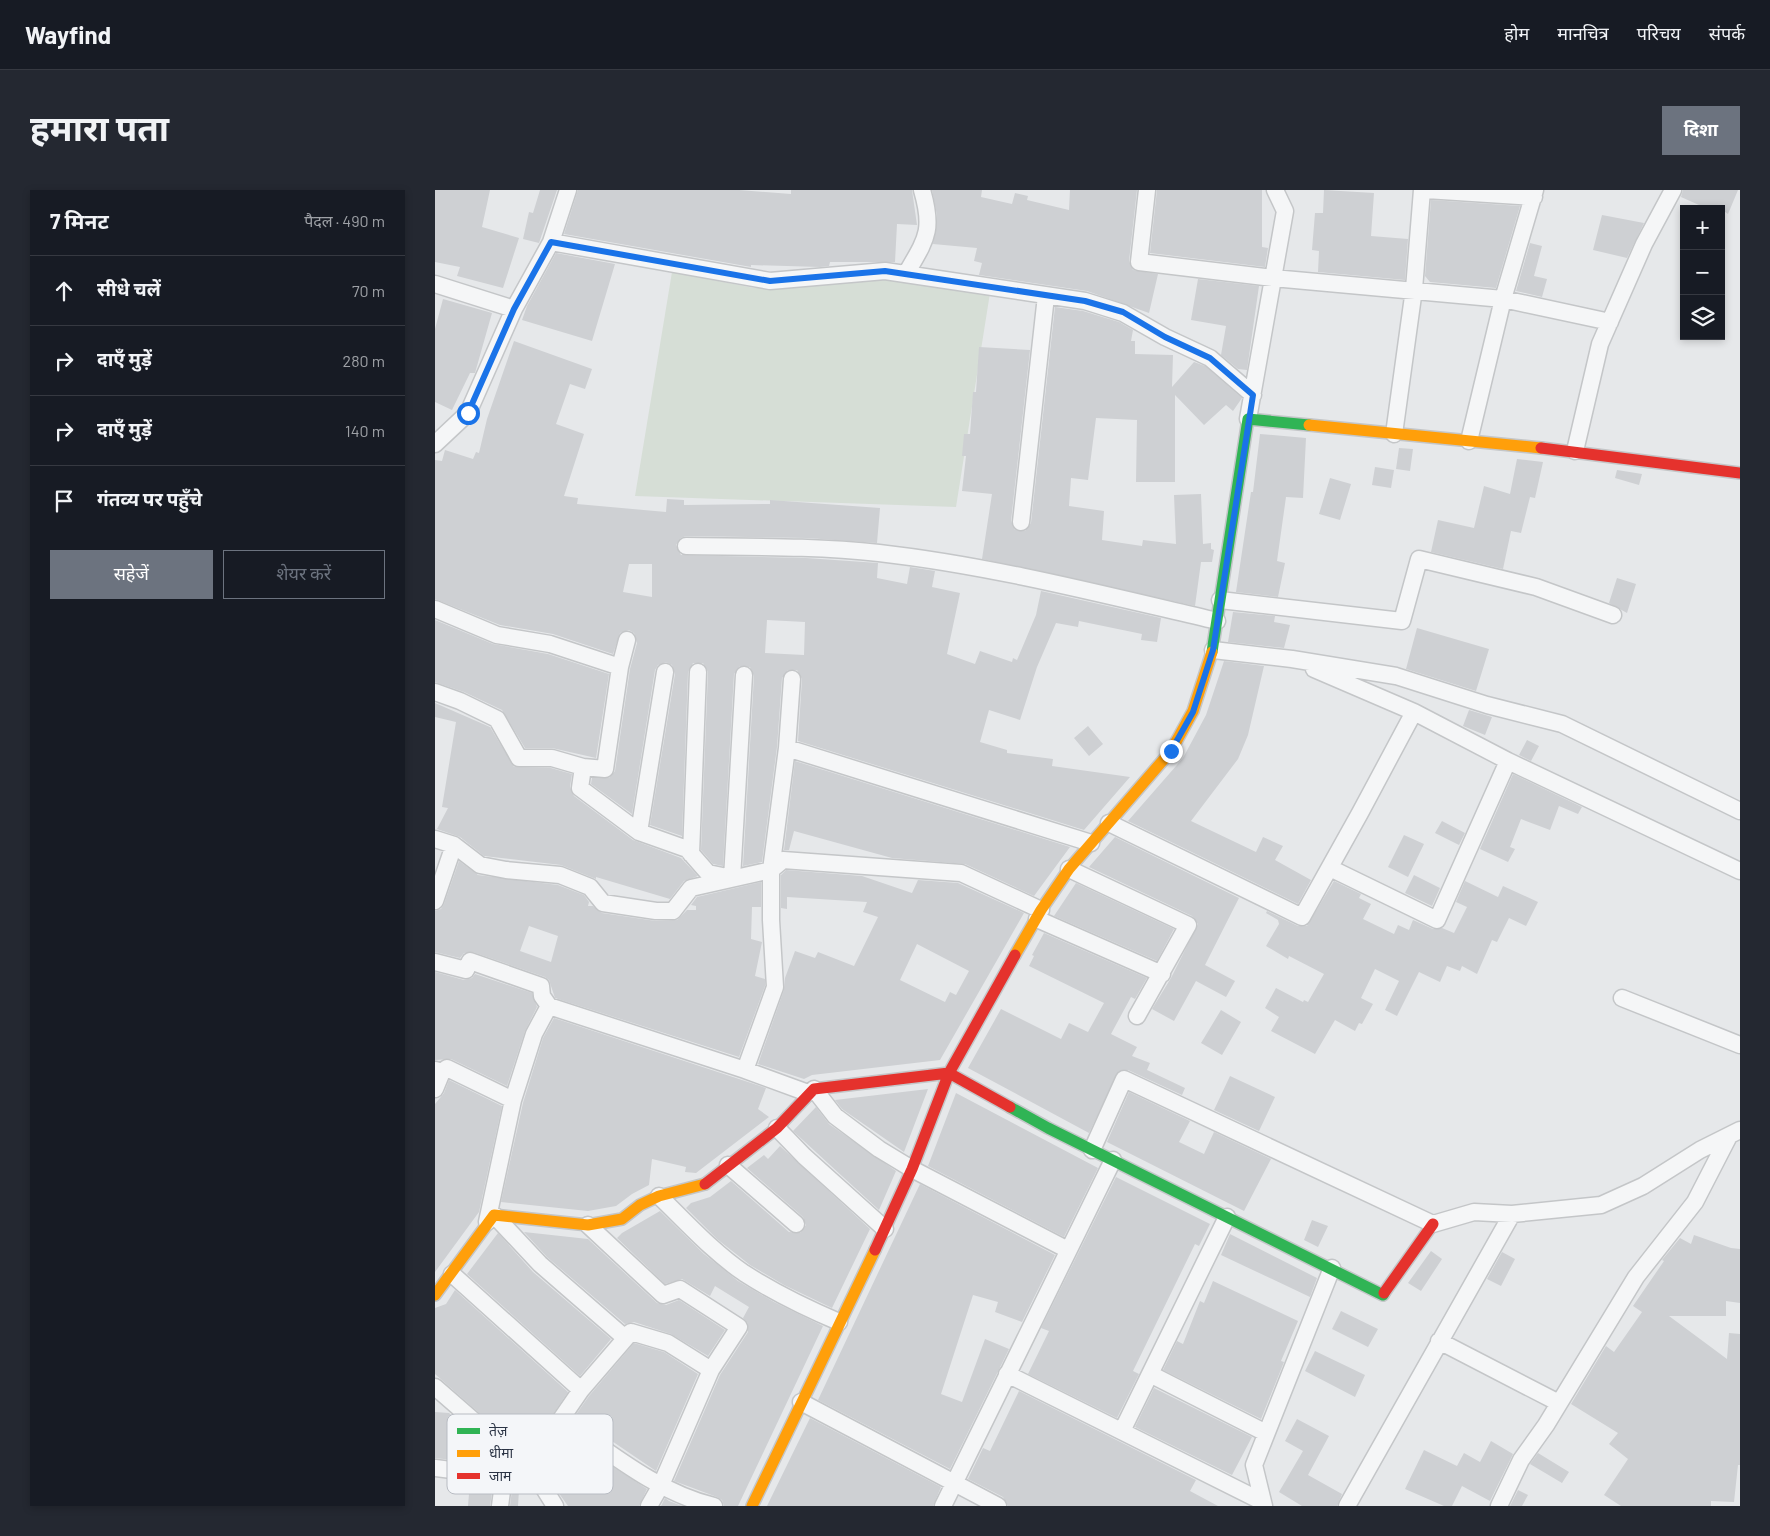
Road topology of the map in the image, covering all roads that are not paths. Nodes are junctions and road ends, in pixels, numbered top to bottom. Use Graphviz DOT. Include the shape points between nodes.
graph roads {
  1 [pos="568,190"];
  2 [pos="922,190"];
  3 [pos="1147,190"];
  4 [pos="1275,190"];
  5 [pos="1422,190"];
  6 [pos="1426,190"];
  7 [pos="1673,190"];
  8 [pos="1534,193"];
  9 [pos="551,242"];
  10 [pos="906,274"];
  11 [pos="1273,278"];
  12 [pos="435,284"];
  13 [pos="1414,289"];
  14 [pos="1046,296"];
  15 [pos="1503,299"];
  16 [pos="514,309"];
  17 [pos="1610,322"];
  18 [pos="1253,395"];
  19 [pos="1248,419"];
  20 [pos="1394,434"];
  21 [pos="1469,441"];
  22 [pos="435,444"];
  23 [pos="1575,451"];
  24 [pos="1740,473"];
  25 [pos="1021,522"];
  26 [pos="686,546"];
  27 [pos="1220,600"];
  28 [pos="435,609"];
  29 [pos="1613,615"];
  30 [pos="1217,621"];
  31 [pos="627,640"];
  32 [pos="1213,650"];
  33 [pos="1292,659"];
  34 [pos="620,667"];
  35 [pos="665,672"];
  36 [pos="698,672"];
  37 [pos="744,675"];
  38 [pos="792,678"];
  39 [pos="435,692"];
  40 [pos="1413,712"];
  41 [pos="787,748"];
  42 [pos="1508,761"];
  43 [pos="583,767"];
  44 [pos="1740,811"];
  45 [pos="1109,823"];
  46 [pos="639,832"];
  47 [pos="435,839"];
  48 [pos="1091,844"];
  49 [pos="455,845"];
  50 [pos="691,854"];
  51 [pos="1330,868"];
  52 [pos="1069,869"];
  53 [pos="771,870"];
  54 [pos="1740,871"];
  55 [pos="732,878"];
  56 [pos="435,901"];
  57 [pos="1039,915"];
  58 [pos="435,962"];
  59 [pos="1162,974"];
  60 [pos="1622,998"];
  61 [pos="549,1006"];
  62 [pos="1137,1016"];
  63 [pos="1740,1045"];
  64 [pos="745,1070"];
  65 [pos="438,1071"];
  66 [pos="949,1073"];
  67 [pos="435,1089"];
  68 [pos="811,1091"];
  69 [pos="513,1100"];
  70 [pos="777,1128"];
  71 [pos="1734,1134"];
  72 [pos="1092,1150"];
  73 [pos="1113,1160"];
  74 [pos="728,1165"];
  75 [pos="912,1169"];
  76 [pos="659,1196"];
  77 [pos="1512,1214"];
  78 [pos="1227,1217"];
  79 [pos="490,1219"];
  80 [pos="796,1224"];
  81 [pos="1433,1224"];
  82 [pos="588,1225"];
  83 [pos="885,1229"];
  84 [pos="1068,1250"];
  85 [pos="1332,1268"];
  86 [pos="452,1274"];
  87 [pos="435,1294"];
  88 [pos="839,1322"];
  89 [pos="631,1332"];
  90 [pos="1439,1341"];
  91 [pos="711,1370"];
  92 [pos="1007,1374"];
  93 [pos="1150,1374"];
  94 [pos="435,1387"];
  95 [pos="581,1390"];
  96 [pos="801,1402"];
  97 [pos="1559,1403"];
  98 [pos="466,1414"];
  99 [pos="564,1414"];
  100 [pos="1122,1432"];
  101 [pos="1266,1433"];
  102 [pos="613,1453"];
  103 [pos="953,1482"];
  104 [pos="661,1485"];
  105 [pos="547,1494"];
  106 [pos="1263,1504"];
  107 [pos="1501,1505"];
  108 [pos="555,1506"];
  109 [pos="649,1506"];
  110 [pos="714,1506"];
  111 [pos="752,1506"];
  112 [pos="943,1506"];
  113 [pos="998,1506"];
  114 [pos="1347,1506"];
  1 -- 9 [label="street"];
  2 -- 10 [label="street" via="927,208 927,237"];
  3 -- 11 [label="street" via="1139,262"];
  4 -- 11 [label="street" via="1285,211"];
  5 -- 13 [label="street"];
  6 -- 8 [label="street"];
  7 -- 17 [label="street" via="1644,244"];
  8 -- 15 [label="street"];
  9 -- 10 [label="street" via="770,281 885,271"];
  9 -- 16 [label="street"];
  10 -- 14 [label="street"];
  11 -- 13 [label="street"];
  11 -- 18 [label="street"];
  12 -- 16 [label="street"];
  13 -- 15 [label="street"];
  13 -- 20 [label="street"];
  14 -- 18 [label="street" via="1085,301 1123,312 1210,358"];
  14 -- 25 [label="street"];
  15 -- 17 [label="street"];
  15 -- 21 [label="street"];
  16 -- 22 [label="street" via="468,413"];
  17 -- 23 [label="street" via="1600,344"];
  18 -- 19 [label="street"];
  19 -- 20 [label="street"];
  19 -- 27 [label="street"];
  20 -- 21 [label="street"];
  21 -- 23 [label="street"];
  23 -- 24 [label="street"];
  26 -- 30 [label="street" via="829,549 908,557 1074,588"];
  27 -- 29 [label="street" via="1401,621 1419,559 1536,587"];
  27 -- 30 [label="street"];
  28 -- 34 [label="street" via="497,635 550,644"];
  30 -- 32 [label="street"];
  31 -- 34 [label="street"];
  32 -- 33 [label="street"];
  32 -- 45 [label="street" via="1193,712 1171,751"];
  33 -- 40 [label="street"];
  33 -- 44 [label="street" via="1395,676 1487,705 1563,724"];
  34 -- 43 [label="street" via="605,770"];
  35 -- 46 [label="street"];
  36 -- 50 [label="street"];
  37 -- 55 [label="street"];
  38 -- 41 [label="street"];
  39 -- 43 [label="street" via="497,719 519,758 552,758"];
  40 -- 42 [label="street"];
  40 -- 51 [label="street"];
  41 -- 48 [label="street"];
  41 -- 53 [label="street"];
  42 -- 51 [label="street" via="1437,920"];
  42 -- 54 [label="street"];
  43 -- 46 [label="street" via="579,788"];
  45 -- 48 [label="street"];
  45 -- 51 [label="street" via="1302,917"];
  46 -- 50 [label="street" via="687,849"];
  47 -- 49 [label="street"];
  48 -- 52 [label="street"];
  49 -- 55 [label="street" via="480,865 560,875 590,887 603,903 656,911 673,911 691,888"];
  49 -- 56 [label="street"];
  50 -- 55 [label="street" via="709,873"];
  52 -- 57 [label="street"];
  52 -- 59 [label="street" via="1188,926"];
  53 -- 55 [label="street"];
  53 -- 57 [label="street" via="783,860 961,873"];
  53 -- 64 [label="street" via="775,988"];
  57 -- 59 [label="street"];
  57 -- 66 [label="street"];
  58 -- 61 [label="street" via="466,970 470,961 541,986 542,996"];
  59 -- 62 [label="street"];
  60 -- 63 [label="street"];
  61 -- 64 [label="street"];
  61 -- 69 [label="street" via="534,1034"];
  64 -- 68 [label="street"];
  65 -- 67 [label="street"];
  65 -- 69 [label="street" via="447,1068"];
  66 -- 68 [label="street"];
  66 -- 72 [label="street"];
  66 -- 75 [label="street"];
  68 -- 70 [label="street"];
  68 -- 75 [label="street" via="835,1116"];
  69 -- 79 [label="street"];
  70 -- 74 [label="street"];
  70 -- 83 [label="street"];
  71 -- 77 [label="street" via="1700,1150 1643,1186 1601,1205"];
  71 -- 97 [label="street" via="1695,1202 1636,1277"];
  72 -- 73 [label="street"];
  72 -- 81 [label="street" via="1124,1079"];
  73 -- 78 [label="street"];
  73 -- 84 [label="street"];
  74 -- 76 [label="street" via="702,1186"];
  74 -- 80 [label="street"];
  75 -- 83 [label="street"];
  75 -- 84 [label="street"];
  76 -- 82 [label="street" via="640,1205 622,1220"];
  76 -- 88 [label="street" via="743,1272 789,1300"];
  77 -- 81 [label="street" via="1475,1212"];
  77 -- 90 [label="street"];
  78 -- 85 [label="street"];
  78 -- 93 [label="street"];
  79 -- 82 [label="street"];
  79 -- 86 [label="street"];
  79 -- 89 [label="street" via="624,1336"];
  81 -- 85 [label="street" via="1383,1295"];
  82 -- 91 [label="street" via="663,1295 680,1289 739,1327"];
  83 -- 88 [label="street"];
  84 -- 92 [label="street"];
  85 -- 101 [label="street"];
  86 -- 87 [label="street"];
  86 -- 95 [label="street"];
  88 -- 96 [label="street"];
  89 -- 91 [label="street" via="668,1342"];
  89 -- 95 [label="street"];
  90 -- 97 [label="street"];
  90 -- 114 [label="street"];
  91 -- 104 [label="street"];
  92 -- 100 [label="street"];
  92 -- 103 [label="street"];
  93 -- 100 [label="street"];
  93 -- 101 [label="street"];
  94 -- 98 [label="street"];
  95 -- 99 [label="street"];
  96 -- 103 [label="street"];
  96 -- 111 [label="street"];
  97 -- 107 [label="street" via="1521,1460"];
  100 -- 106 [label="street"];
  101 -- 106 [label="street" via="1254,1465"];
  102 -- 104 [label="street"];
  103 -- 112 [label="street"];
  103 -- 113 [label="street"];
  104 -- 109 [label="street"];
  104 -- 110 [label="street" via="699,1503"];
  105 -- 108 [label="street"];
}
